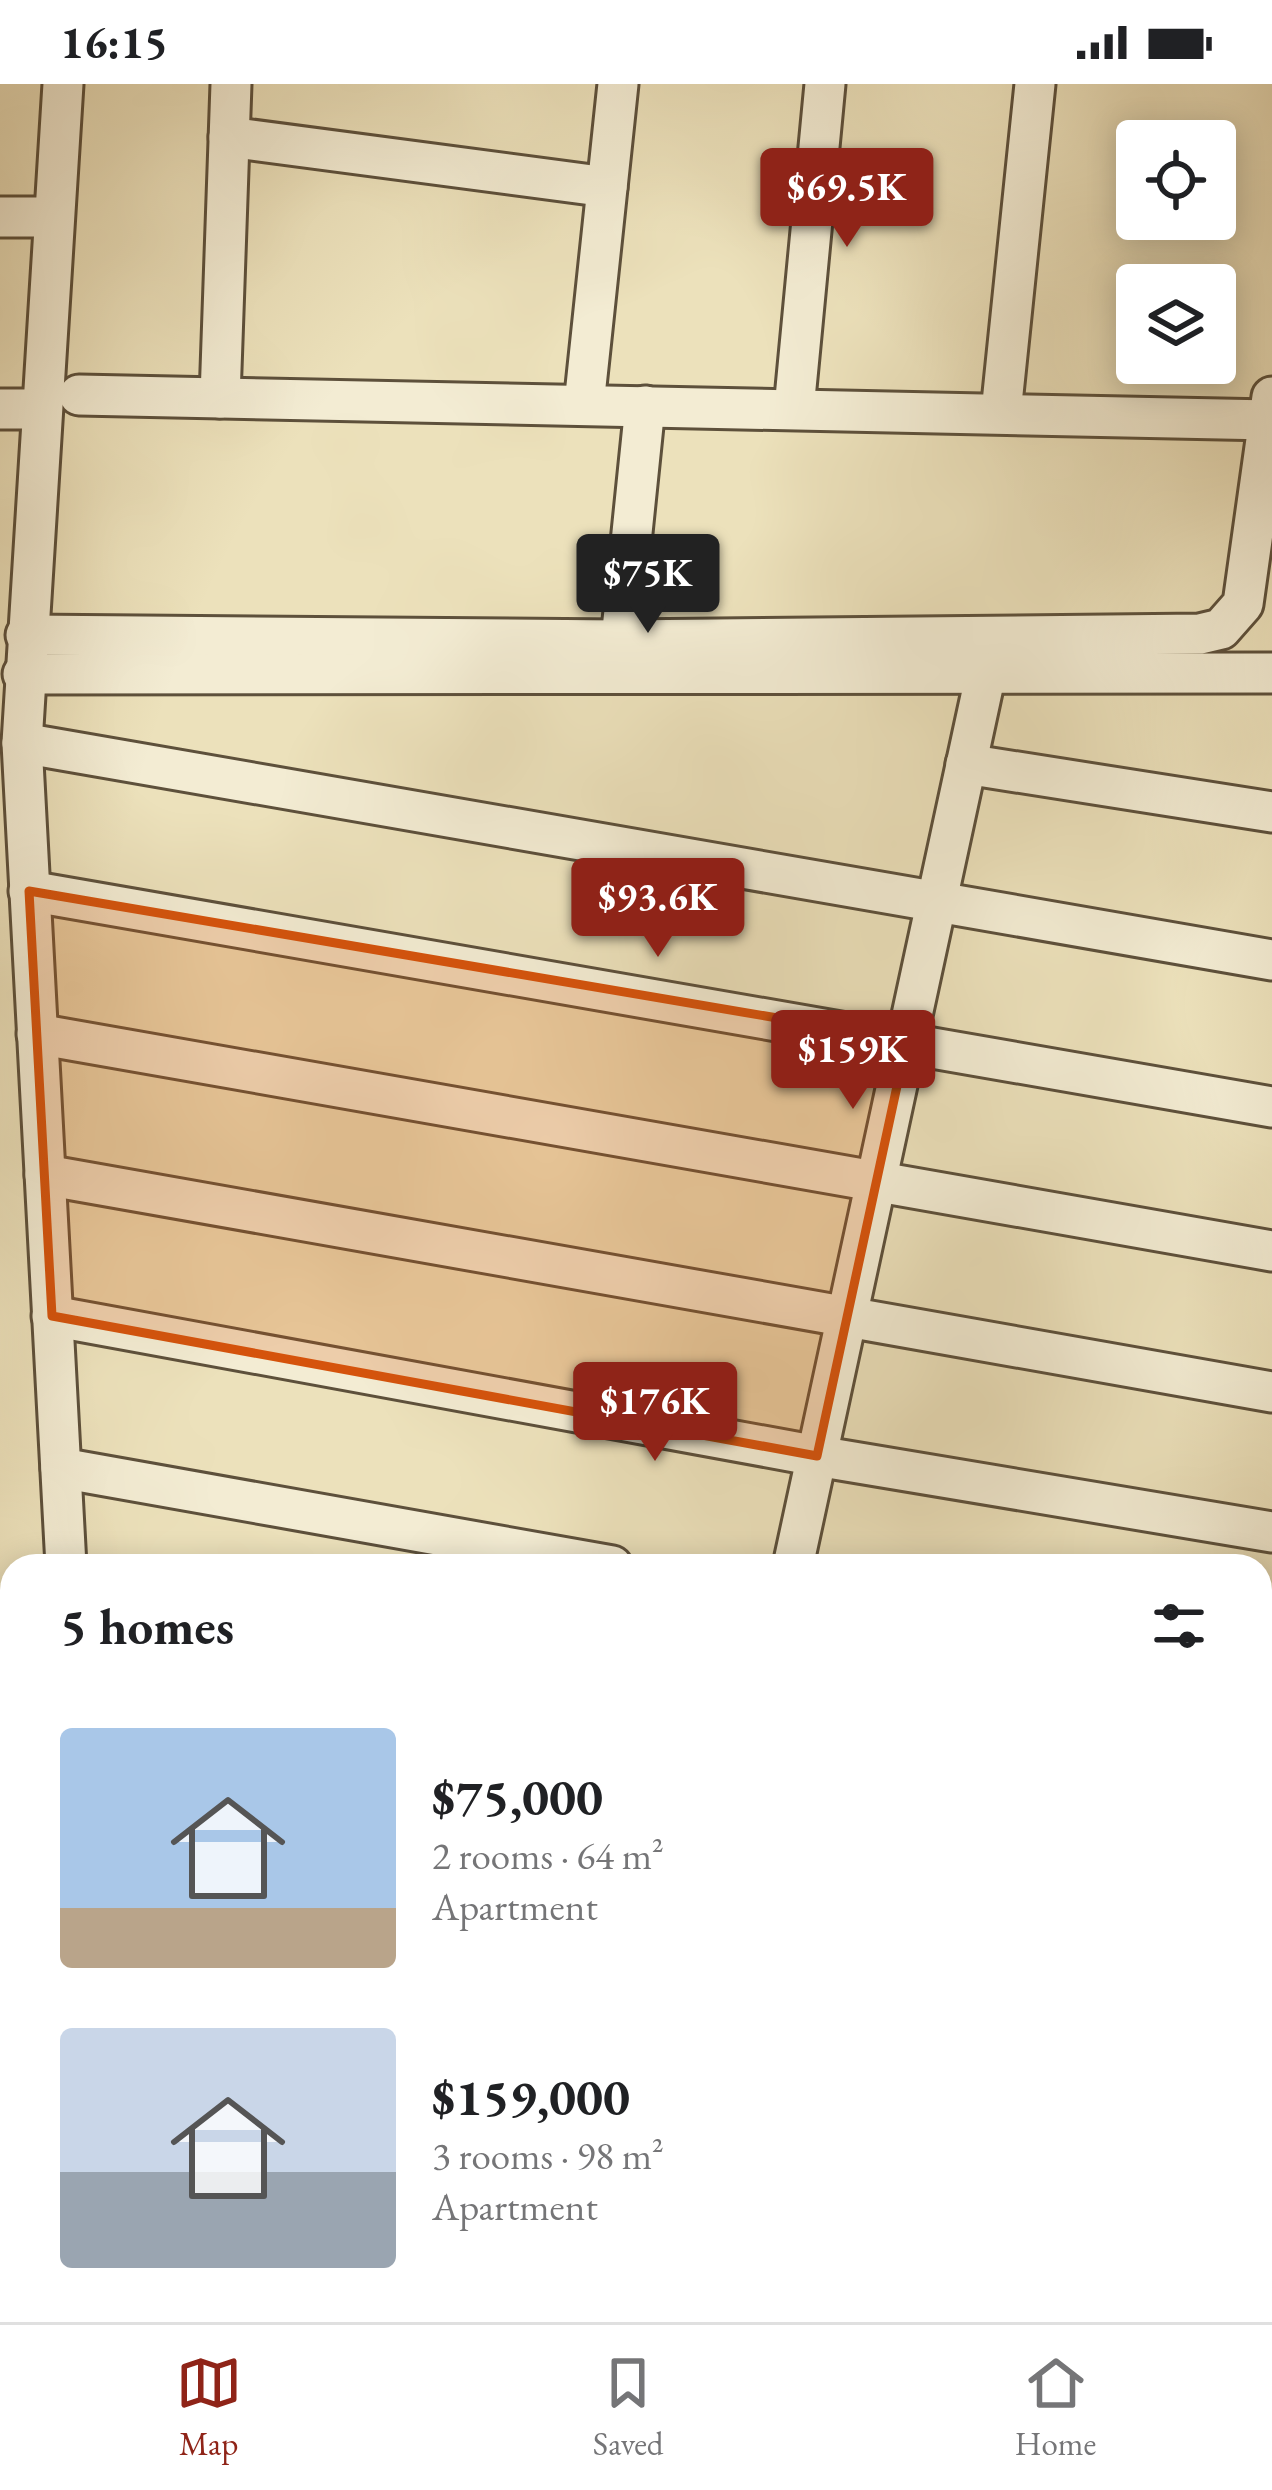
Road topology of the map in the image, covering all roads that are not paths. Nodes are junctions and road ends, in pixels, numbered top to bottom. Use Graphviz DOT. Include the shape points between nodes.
graph roads {
  1 [pos="63,84"];
  2 [pos="231,84"];
  3 [pos="618,84"];
  4 [pos="825,84"];
  5 [pos="1035,84"];
  6 [pos="229,137"];
  7 [pos="607,187"];
  8 [pos="0,217"];
  9 [pos="54,217"];
  10 [pos="80,395"];
  11 [pos="220,398"];
  12 [pos="584,405"];
  13 [pos="645,406"];
  14 [pos="0,409"];
  15 [pos="41,409"];
  16 [pos="794,409"];
  17 [pos="1271,409"];
  18 [pos="1001,413"];
  19 [pos="14,596"];
  20 [pos="621,640"];
  21 [pos="25,654"];
  22 [pos="1272,673"];
  23 [pos="986,674"];
  24 [pos="14,753"];
  25 [pos="966,764"];
  26 [pos="1272,812"];
  27 [pos="29,891"];
  28 [pos="937,899"];
  29 [pos="16,935"];
  30 [pos="1272,959"];
  31 [pos="37,1034"];
  32 [pos="907,1040"];
  33 [pos="1272,1107"];
  34 [pos="44,1175"];
  35 [pos="875,1186"];
  36 [pos="1272,1251"];
  37 [pos="52,1316"];
  38 [pos="846,1320"];
  39 [pos="1272,1392"];
  40 [pos="817,1456"];
  41 [pos="61,1468"];
  42 [pos="1272,1532"];
  43 [pos="65,1554"];
  44 [pos="545,1554"];
  45 [pos="796,1554"];
  1 -- 9 [label="street"];
  2 -- 6 [label="street"];
  3 -- 7 [label="street"];
  4 -- 16 [label="street"];
  5 -- 18 [label="street"];
  6 -- 7 [label="street"];
  6 -- 11 [label="street"];
  7 -- 12 [label="street"];
  8 -- 9 [label="street"];
  9 -- 15 [label="street"];
  10 -- 11 [label="street"];
  11 -- 12 [label="street"];
  12 -- 13 [label="street"];
  13 -- 16 [label="street"];
  13 -- 20 [label="street"];
  14 -- 15 [label="street"];
  15 -- 19 [label="street"];
  16 -- 18 [label="street"];
  17 -- 18 [label="street"];
  17 -- 20 [label="street" via="1243,604 1221,628"];
  19 -- 21 [label="street"];
  20 -- 21 [label="street"];
  21 -- 23 [label="street"];
  21 -- 24 [label="street"];
  22 -- 23 [label="street"];
  23 -- 25 [label="street"];
  24 -- 27 [label="street"];
  24 -- 28 [label="street"];
  25 -- 26 [label="street"];
  25 -- 28 [label="street"];
  27 -- 29 [label="street"];
  27 -- 32 [label="street"];
  28 -- 30 [label="street"];
  28 -- 32 [label="street"];
  29 -- 31 [label="street"];
  31 -- 34 [label="street"];
  31 -- 35 [label="street"];
  32 -- 33 [label="street"];
  32 -- 35 [label="street"];
  34 -- 37 [label="street"];
  34 -- 38 [label="street"];
  35 -- 36 [label="street"];
  35 -- 38 [label="street"];
  37 -- 40 [label="street"];
  37 -- 41 [label="street"];
  38 -- 39 [label="street"];
  38 -- 40 [label="street"];
  40 -- 42 [label="street"];
  40 -- 45 [label="street"];
  41 -- 43 [label="street"];
  41 -- 44 [label="street"];
}
